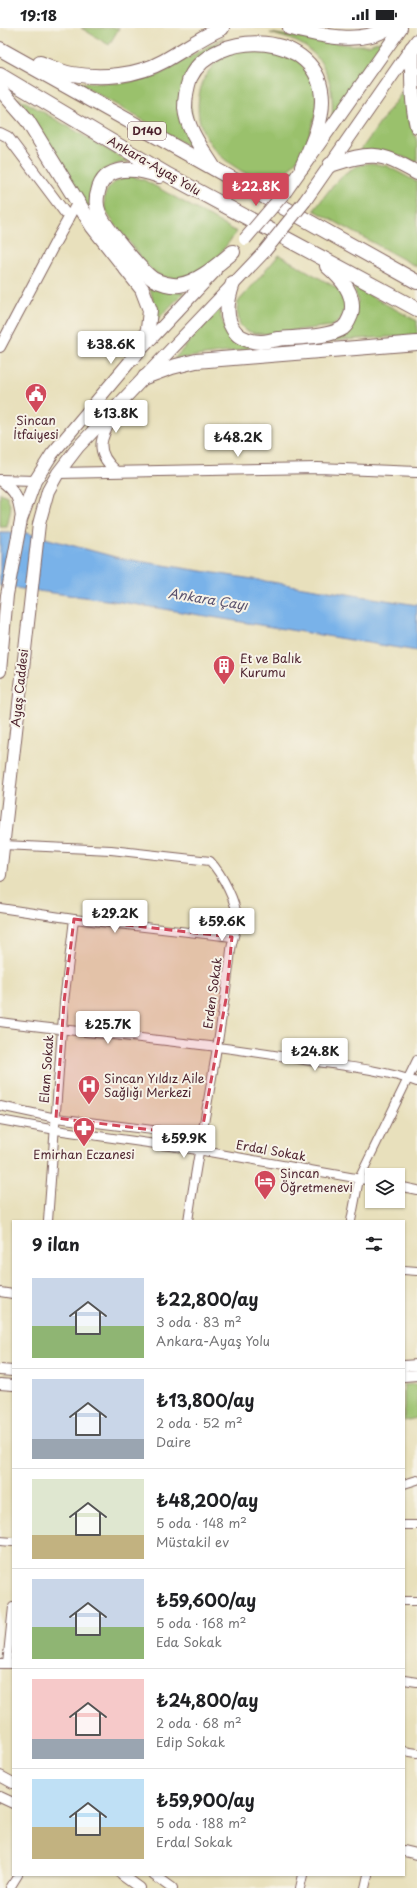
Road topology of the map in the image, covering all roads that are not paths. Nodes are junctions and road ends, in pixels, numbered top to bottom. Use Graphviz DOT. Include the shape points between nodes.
graph roads {
  1 [pos="222,28"];
  2 [pos="290,28"];
  3 [pos="388,28"];
  4 [pos="401,28"];
  5 [pos="414,44"];
  6 [pos="0,48"];
  7 [pos="0,75"];
  8 [pos="0,89"];
  9 [pos="417,126"];
  10 [pos="0,132"];
  11 [pos="330,165"];
  12 [pos="302,167"];
  13 [pos="214,168"];
  14 [pos="417,173"];
  15 [pos="197,190"];
  16 [pos="78,202"];
  17 [pos="69,218"];
  18 [pos="233,252"];
  19 [pos="312,252"];
  20 [pos="417,282"];
  21 [pos="233,283"];
  22 [pos="417,309"];
  23 [pos="417,343"];
  24 [pos="0,347"];
  25 [pos="132,359"];
  26 [pos="145,377"];
  27 [pos="123,399"];
  28 [pos="116,471"];
  29 [pos="417,472"];
  30 [pos="58,473"];
  31 [pos="35,481"];
  32 [pos="21,520"];
  33 [pos="0,665"];
  34 [pos="0,671"];
  35 [pos="3,845"];
  36 [pos="0,875"];
  37 [pos="0,908"];
  38 [pos="74,919"];
  39 [pos="232,937"];
  40 [pos="0,1022"];
  41 [pos="62,1030"];
  42 [pos="218,1048"];
  43 [pos="417,1060"];
  44 [pos="407,1078"];
  45 [pos="417,1082"];
  46 [pos="0,1106"];
  47 [pos="56,1118"];
  48 [pos="0,1120"];
  49 [pos="56,1130"];
  50 [pos="200,1136"];
  51 [pos="198,1150"];
  52 [pos="359,1179"];
  53 [pos="365,1180"];
  54 [pos="405,1187"];
  55 [pos="417,1190"];
  56 [pos="48,1220"];
  57 [pos="188,1220"];
  58 [pos="351,1220"];
  59 [pos="405,1270"];
  60 [pos="417,1271"];
  61 [pos="0,1292"];
  62 [pos="12,1294"];
  63 [pos="417,1365"];
  64 [pos="405,1366"];
  65 [pos="0,1370"];
  66 [pos="12,1371"];
  67 [pos="417,1375"];
  68 [pos="405,1376"];
  69 [pos="0,1384"];
  70 [pos="12,1385"];
  71 [pos="417,1480"];
  72 [pos="405,1484"];
  73 [pos="405,1525"];
  74 [pos="417,1525"];
  75 [pos="0,1541"];
  76 [pos="12,1542"];
  77 [pos="405,1601"];
  78 [pos="417,1601"];
  79 [pos="12,1616"];
  80 [pos="7,1664"];
  81 [pos="405,1680"];
  82 [pos="417,1682"];
  83 [pos="405,1751"];
  84 [pos="417,1753"];
  85 [pos="0,1776"];
  86 [pos="12,1782"];
  87 [pos="0,1797"];
  88 [pos="12,1803"];
  89 [pos="405,1851"];
  90 [pos="417,1854"];
  91 [pos="17,1876"];
  92 [pos="123,1876"];
  93 [pos="155,1876"];
  94 [pos="303,1876"];
  95 [pos="368,1876"];
  96 [pos="10,1888"];
  97 [pos="140,1888"];
  98 [pos="172,1888"];
  99 [pos="300,1888"];
  100 [pos="365,1888"];
  1 -- 6 [label="highway" via="163,62 124,75 71,74"];
  2 -- 3 [label="highway" via="342,37 370,35"];
  4 -- 12 [label="main road, Ayaş Caddesi"];
  5 -- 9 [label="highway" via="412,89"];
  5 -- 11 [label="main road, Ayaş Caddesi"];
  6 -- 13 [label="highway, D140"];
  7 -- 15 [label="highway, Ankara-Ayaş Yolu / D140"];
  8 -- 16 [label="highway" via="27,120"];
  10 -- 17 [label="street" via="8,137"];
  11 -- 14 [label="highway" via="360,156 379,156 396,161"];
  11 -- 21 [label="main road, Ayaş Caddesi, bridge" via="264,252"];
  12 -- 13 [label="highway" via="320,124 322,101 316,74 297,50 283,41 248,34 228,39 208,51 194,68 188,86 186,108 193,134"];
  12 -- 18 [label="main road, Ayaş Caddesi, bridge" via="286,191"];
  13 -- 20 [label="highway, D140"];
  15 -- 18 [label="highway" via="146,171 122,170 105,177 99,186 98,212 103,222 142,268 152,278 164,284 178,285 192,281"];
  15 -- 19 [label="highway, Ankara-Ayaş Yolu / D140"];
  16 -- 17 [label="street"];
  16 -- 25 [label="highway" via="142,289 150,310 144,341"];
  17 -- 24 [label="street"];
  18 -- 25 [label="main road, Ayaş Caddesi"];
  19 -- 21 [label="highway" via="336,273 352,297 349,321 344,327 329,334 259,342 242,338 229,323 227,314 227,303"];
  19 -- 22 [label="highway, Ankara-Ayaş Yolu / D140"];
  21 -- 26 [label="main road, Ayaş Caddesi"];
  23 -- 26 [label="highway" via="196,361"];
  25 -- 31 [label="main road, Ayaş Caddesi" via="52,454"];
  26 -- 27 [label="main road, Ayaş Caddesi"];
  27 -- 28 [label="street" via="102,436 100,447 106,462"];
  27 -- 30 [label="main road, Ayaş Caddesi" via="78,447"];
  28 -- 29 [label="street" via="318,468"];
  28 -- 30 [label="street"];
  30 -- 35 [label="main road, Ayaş Caddesi" via="48,491 39,524"];
  31 -- 32 [label="main road, Ayaş Caddesi"];
  31 -- 32 [label="street" via="0,480 12,489 19,500"];
  32 -- 33 [label="main road, Ayaş Caddesi" via="7,595"];
  33 -- 34 [label="main road, Ayaş Caddesi"];
  35 -- 36 [label="main road, Ayaş Caddesi"];
  35 -- 39 [label="street, Erden Sokak" via="111,850 210,861 234,904 237,920"];
  37 -- 38 [label="street"];
  38 -- 39 [label="street"];
  38 -- 41 [label="street, Elam Sokak"];
  39 -- 42 [label="street, Erden Sokak"];
  40 -- 41 [label="street"];
  41 -- 42 [label="street"];
  41 -- 47 [label="street, Elam Sokak"];
  42 -- 44 [label="street" via="282,1056"];
  42 -- 50 [label="street, Erden Sokak"];
  43 -- 44 [label="street"];
  44 -- 45 [label="street"];
  44 -- 52 [label="street"];
  46 -- 47 [label="street"];
  47 -- 49 [label="street, Elam Sokak"];
  47 -- 50 [label="street"];
  48 -- 49 [label="street, Erdal Sokak"];
  49 -- 51 [label="street, Erdal Sokak"];
  49 -- 56 [label="street, Elam Sokak"];
  50 -- 51 [label="street, Erden Sokak"];
  51 -- 52 [label="street, Erdal Sokak"];
  51 -- 57 [label="street, Erden Sokak"];
  52 -- 53 [label="street, Erdal Sokak"];
  52 -- 58 [label="street"];
  54 -- 55 [label="street"];
  59 -- 60 [label="street"];
  61 -- 62 [label="street"];
  63 -- 64 [label="street"];
  65 -- 66 [label="street"];
  67 -- 68 [label="street"];
  69 -- 70 [label="street"];
  71 -- 72 [label="street"];
  73 -- 74 [label="street"];
  75 -- 76 [label="street"];
  77 -- 78 [label="street"];
  79 -- 80 [label="street"];
  81 -- 82 [label="street"];
  83 -- 84 [label="street"];
  85 -- 86 [label="street"];
  87 -- 88 [label="street"];
  89 -- 90 [label="street"];
  91 -- 96 [label="street"];
  92 -- 97 [label="street"];
  93 -- 98 [label="street"];
  94 -- 99 [label="street"];
  95 -- 100 [label="street"];
}
